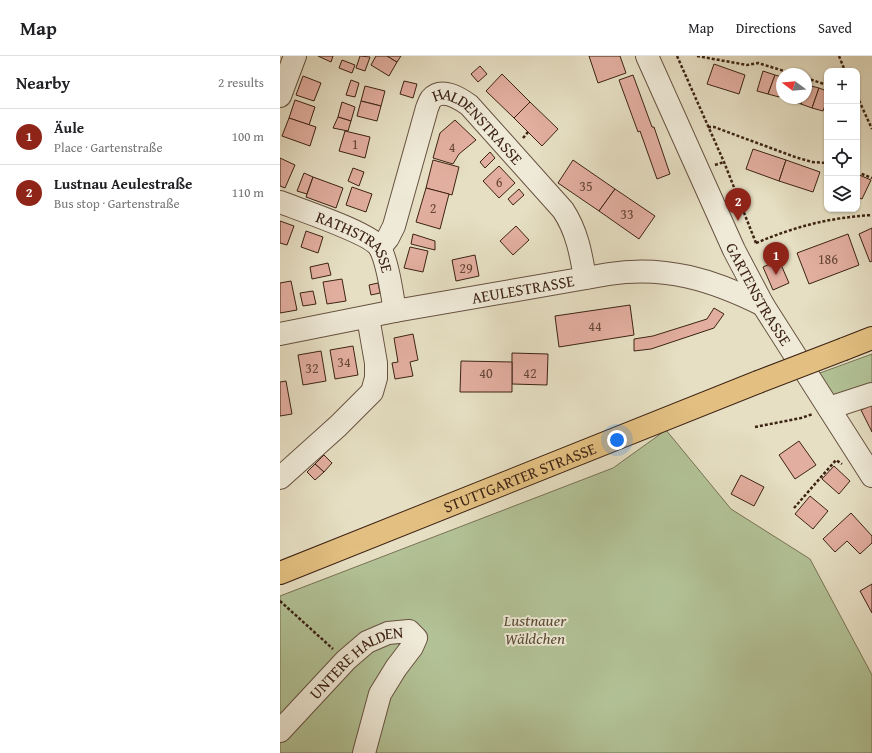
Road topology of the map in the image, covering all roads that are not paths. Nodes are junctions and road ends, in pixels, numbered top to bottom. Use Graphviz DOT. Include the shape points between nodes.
graph roads {
  1 [pos="647,56"];
  2 [pos="288,67"];
  3 [pos="280,96"];
  4 [pos="280,202"];
  5 [pos="380,248"];
  6 [pos="585,278"];
  7 [pos="763,305"];
  8 [pos="395,311"];
  9 [pos="368,317"];
  10 [pos="280,334"];
  11 [pos="872,338"];
  12 [pos="872,394"];
  13 [pos="829,408"];
  14 [pos="284,466"];
  15 [pos="872,476"];
  16 [pos="280,573"];
  17 [pos="280,731"];
  18 [pos="364,753"];
  1 -- 7 [label="street, GARTENSTRASSE" via="734,250"];
  2 -- 3 [label="street"];
  4 -- 5 [label="street, RATHSTRASSE" via="356,232 369,238"];
  5 -- 6 [label="street, HALDENSTRASSE" via="394,226 426,108 436,95 454,95 469,105 563,210 577,238"];
  5 -- 8 [label="street, RATHSTRASSE"];
  6 -- 7 [label="street, AEULESTRASSE" via="637,271 680,275 727,288"];
  6 -- 8 [label="street, AEULESTRASSE"];
  7 -- 13 [label="street, GARTENSTRASSE"];
  8 -- 9 [label="street, AEULESTRASSE"];
  9 -- 10 [label="street, AEULESTRASSE"];
  9 -- 14 [label="street" via="376,363 376,378 372,392 338,426"];
  11 -- 16 [label="main road, STUTTGARTER STRASSE, bridge"];
  12 -- 13 [label="street"];
  13 -- 15 [label="street, GARTENSTRASSE"];
  17 -- 18 [label="street, UNTERE HALDEN" via="346,660 368,642 388,633 409,630 416,638 380,694"];
}
